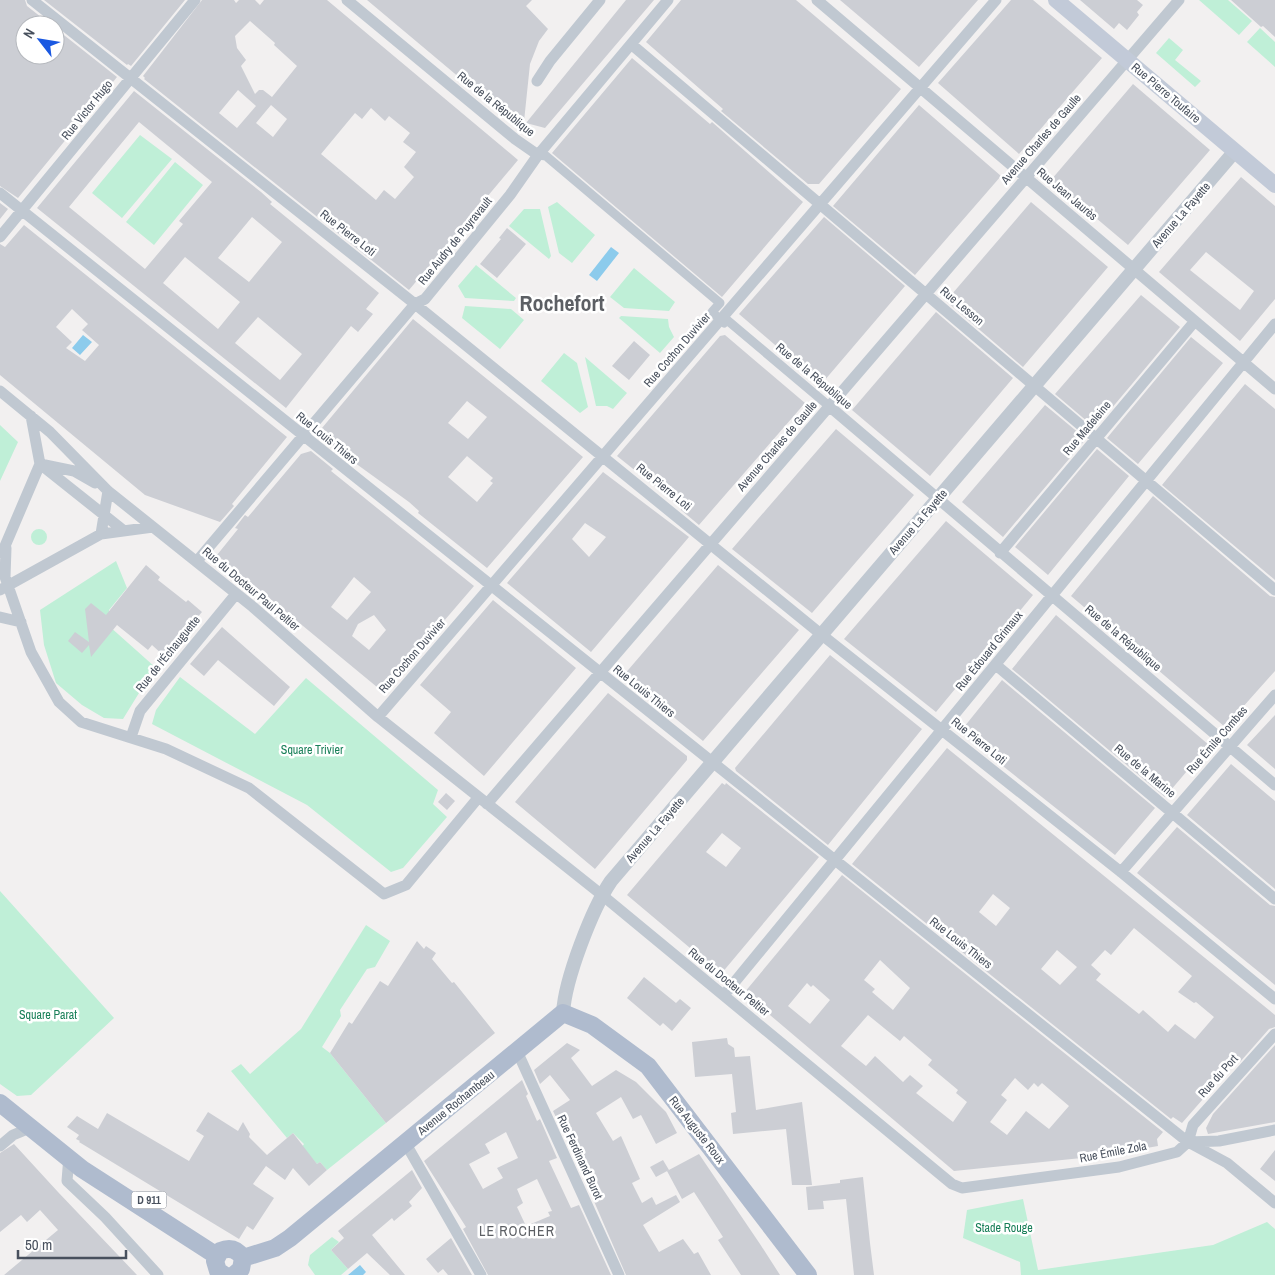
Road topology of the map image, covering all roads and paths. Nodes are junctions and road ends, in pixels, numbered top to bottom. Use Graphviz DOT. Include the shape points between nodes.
graph roads {
  1 [pos="32,0"];
  2 [pos="195,0"];
  3 [pos="347,0"];
  4 [pos="600,0"];
  5 [pos="668,0"];
  6 [pos="817,0"];
  7 [pos="996,0"];
  8 [pos="1056,0"];
  9 [pos="1179,0"];
  10 [pos="631,44"];
  11 [pos="1127,60"];
  12 [pos="130,78"];
  13 [pos="537,81"];
  14 [pos="921,88"];
  15 [pos="1235,151"];
  16 [pos="538,155"];
  17 [pos="1026,178"];
  18 [pos="1275,185"];
  19 [pos="0,193"];
  20 [pos="820,204"];
  21 [pos="22,211"];
  22 [pos="0,237"];
  23 [pos="1134,269"];
  24 [pos="926,294"];
  25 [pos="415,304"];
  26 [pos="721,320"];
  27 [pos="1195,321"];
  28 [pos="1275,324"];
  29 [pos="1244,362"];
  30 [pos="1035,386"];
  31 [pos="1275,389"];
  32 [pos="0,391"];
  33 [pos="829,406"];
  34 [pos="31,416"];
  35 [pos="302,436"];
  36 [pos="1097,438"];
  37 [pos="603,456"];
  38 [pos="40,464"];
  39 [pos="1147,480"];
  40 [pos="108,491"];
  41 [pos="937,500"];
  42 [pos="105,515"];
  43 [pos="153,527"];
  44 [pos="123,530"];
  45 [pos="101,534"];
  46 [pos="711,544"];
  47 [pos="3,552"];
  48 [pos="1000,553"];
  49 [pos="198,561"];
  50 [pos="491,586"];
  51 [pos="4,587"];
  52 [pos="1275,590"];
  53 [pos="236,594"];
  54 [pos="1052,597"];
  55 [pos="0,617"];
  56 [pos="22,622"];
  57 [pos="822,635"];
  58 [pos="996,665"];
  59 [pos="600,673"];
  60 [pos="1275,695"];
  61 [pos="378,717"];
  62 [pos="943,730"];
  63 [pos="131,737"];
  64 [pos="1230,746"];
  65 [pos="712,764"];
  66 [pos="1275,785"];
  67 [pos="482,801"];
  68 [pos="1173,812"];
  69 [pos="835,861"];
  70 [pos="1121,872"];
  71 [pos="602,894"];
  72 [pos="1275,899"];
  73 [pos="724,995"];
  74 [pos="1275,1000"];
  75 [pos="563,1013"];
  76 [pos="1275,1034"];
  77 [pos="517,1051"];
  78 [pos="0,1103"];
  79 [pos="30,1128"];
  80 [pos="1275,1130"];
  81 [pos="1188,1142"];
  82 [pos="406,1144"];
  83 [pos="0,1146"];
  84 [pos="69,1156"];
  85 [pos="952,1184"];
  86 [pos="1275,1203"];
  87 [pos="228,1267"];
  88 [pos="158,1275"];
  89 [pos="481,1275"];
  90 [pos="619,1275"];
  91 [pos="808,1275"];
  1 -- 12 [label="street, Rue Pierre Loti"];
  2 -- 12 [label="street, Rue Victor Hugo"];
  3 -- 16 [label="street, Rue de la République"];
  4 -- 13 [label="street"];
  5 -- 10 [label="street, Rue Audry de Puyravault"];
  6 -- 14 [label="street, Rue Jean Jaurès"];
  7 -- 14 [label="street, Rue Cochon Duvivier"];
  8 -- 11 [label="main road, Rue Pierre Toufaire"];
  9 -- 11 [label="street, Avenue Charles de Gaulle"];
  10 -- 16 [label="street, Rue Audry de Puyravault"];
  10 -- 20 [label="street, Rue Lesson"];
  11 -- 15 [label="main road, Rue Pierre Toufaire"];
  11 -- 17 [label="street, Avenue Charles de Gaulle"];
  12 -- 21 [label="street, Rue Victor Hugo"];
  12 -- 25 [label="street, Rue Pierre Loti"];
  14 -- 17 [label="street, Rue Jean Jaurès"];
  14 -- 20 [label="street, Rue Cochon Duvivier"];
  15 -- 18 [label="main road, Rue Pierre Toufaire"];
  15 -- 23 [label="street, Avenue La Fayette"];
  16 -- 25 [label="street, Rue Audry de Puyravault" via="510,195 425,299"];
  16 -- 26 [label="street, Rue de la République" via="546,156 720,303 712,312"];
  17 -- 23 [label="street, Rue Jean Jaurès"];
  17 -- 24 [label="street, Avenue Charles de Gaulle"];
  19 -- 21 [label="street, Rue Louis Thiers"];
  20 -- 24 [label="street, Rue Lesson"];
  20 -- 26 [label="street, Rue Cochon Duvivier"];
  21 -- 22 [label="street, Rue Victor Hugo"];
  21 -- 35 [label="street, Rue Louis Thiers"];
  23 -- 27 [label="street, Rue Jean Jaurès"];
  23 -- 30 [label="street, Avenue La Fayette"];
  24 -- 30 [label="street, Rue Lesson"];
  24 -- 33 [label="street, Avenue Charles de Gaulle"];
  25 -- 35 [label="street, Rue Audry de Puyravault"];
  25 -- 37 [label="street, Rue Pierre Loti"];
  26 -- 33 [label="street, Rue de la République" via="727,320"];
  26 -- 37 [label="street, Rue Cochon Duvivier"];
  27 -- 29 [label="street, Rue Jean Jaurès"];
  27 -- 36 [label="street, Rue Madeleine"];
  28 -- 29 [label="street, Rue Édouard Grimaux"];
  29 -- 31 [label="street, Rue Jean Jaurès"];
  29 -- 39 [label="street, Rue Édouard Grimaux"];
  30 -- 36 [label="street, Rue Lesson"];
  30 -- 41 [label="street, Avenue La Fayette"];
  32 -- 34 [label="street, Rue du Docteur Paul Peltier"];
  33 -- 41 [label="street, Rue de la République"];
  33 -- 46 [label="street, Avenue Charles de Gaulle"];
  34 -- 38 [label="street"];
  34 -- 40 [label="street, Rue du Docteur Paul Peltier"];
  35 -- 49 [label="street, Rue Audry de Puyravault"];
  35 -- 50 [label="street, Rue Louis Thiers"];
  36 -- 39 [label="street, Rue Lesson"];
  36 -- 48 [label="street, Rue Madeleine"];
  37 -- 46 [label="street, Rue Pierre Loti"];
  37 -- 50 [label="street, Rue Cochon Duvivier"];
  38 -- 40 [label="street" via="74,471"];
  38 -- 42 [label="street"];
  38 -- 47 [label="street"];
  39 -- 52 [label="street, Rue Lesson"];
  39 -- 54 [label="street, Rue Édouard Grimaux"];
  40 -- 42 [label="street"];
  40 -- 43 [label="street, Rue du Docteur Paul Peltier"];
  41 -- 48 [label="street, Rue de la République"];
  41 -- 57 [label="street, Avenue La Fayette"];
  42 -- 44 [label="street"];
  42 -- 45 [label="street"];
  43 -- 44 [label="street"];
  43 -- 49 [label="street, Rue du Docteur Paul Peltier"];
  44 -- 45 [label="street"];
  45 -- 51 [label="street"];
  46 -- 57 [label="street, Rue Pierre Loti"];
  46 -- 59 [label="street, Avenue Charles de Gaulle"];
  47 -- 51 [label="street"];
  48 -- 54 [label="street, Rue de la République"];
  49 -- 53 [label="street, Rue du Docteur Paul Peltier"];
  50 -- 59 [label="street, Rue Louis Thiers"];
  50 -- 61 [label="street, Rue Cochon Duvivier"];
  51 -- 56 [label="street"];
  53 -- 61 [label="street, Rue du Docteur Paul Peltier"];
  53 -- 63 [label="street, Rue de l'Échauguette" via="140,711"];
  54 -- 58 [label="street, Rue Édouard Grimaux"];
  54 -- 64 [label="street, Rue de la République"];
  55 -- 56 [label="street"];
  56 -- 63 [label="street" via="31,652 60,702 81,722"];
  57 -- 62 [label="street, Rue Pierre Loti"];
  57 -- 65 [label="street, Avenue La Fayette"];
  58 -- 62 [label="street, Rue Édouard Grimaux"];
  58 -- 68 [label="street, Rue de la Marine"];
  59 -- 65 [label="street, Rue Louis Thiers"];
  59 -- 67 [label="street, Avenue Charles de Gaulle"];
  60 -- 64 [label="street, Rue Émile Combes"];
  61 -- 67 [label="street, Rue du Docteur Paul Peltier"];
  62 -- 69 [label="street, Rue Édouard Grimaux"];
  62 -- 70 [label="street, Rue Pierre Loti"];
  63 -- 67 [label="street, Avenue Charles de Gaulle" via="174,752 249,788 384,894 407,884"];
  64 -- 66 [label="street, Rue de la République"];
  64 -- 68 [label="street, Rue Émile Combes"];
  65 -- 69 [label="street, Rue Louis Thiers"];
  65 -- 71 [label="street, Avenue La Fayette"];
  67 -- 71 [label="street, Rue du Docteur Peltier"];
  68 -- 70 [label="street, Rue Émile Combes"];
  68 -- 72 [label="street, Rue de la Marine"];
  69 -- 73 [label="street, Rue Édouard Grimaux"];
  69 -- 81 [label="street, Rue Louis Thiers"];
  70 -- 74 [label="street, Rue Pierre Loti"];
  71 -- 73 [label="street, Rue du Docteur Peltier"];
  71 -- 75 [label="street" via="567,984"];
  73 -- 85 [label="street, Rue du Docteur Peltier"];
  75 -- 77 [label="main road, Avenue Rochambeau"];
  75 -- 91 [label="main road, Rue Auguste Roux" via="592,1025 648,1066"];
  76 -- 81 [label="street, Rue du Port" via="1193,1125"];
  77 -- 82 [label="main road, Avenue Rochambeau"];
  77 -- 90 [label="street, Rue Ferdinand Burot"];
  78 -- 79 [label="main road, D 911"];
  79 -- 83 [label="street" via="13,1135"];
  79 -- 84 [label="main road, D 911"];
  80 -- 81 [label="street, Rue Émile Zola" via="1219,1141"];
  81 -- 85 [label="street, Rue Émile Zola" via="1177,1152 1119,1167 962,1188"];
  81 -- 86 [label="street, Rue Louis Thiers" via="1227,1163"];
  82 -- 87 [label="main road, Avenue Rochambeau" via="276,1248"];
  82 -- 89 [label="street"];
  84 -- 87 [label="main road, D 911" via="86,1161 206,1235"];
  84 -- 88 [label="street" via="67,1181"];
}
